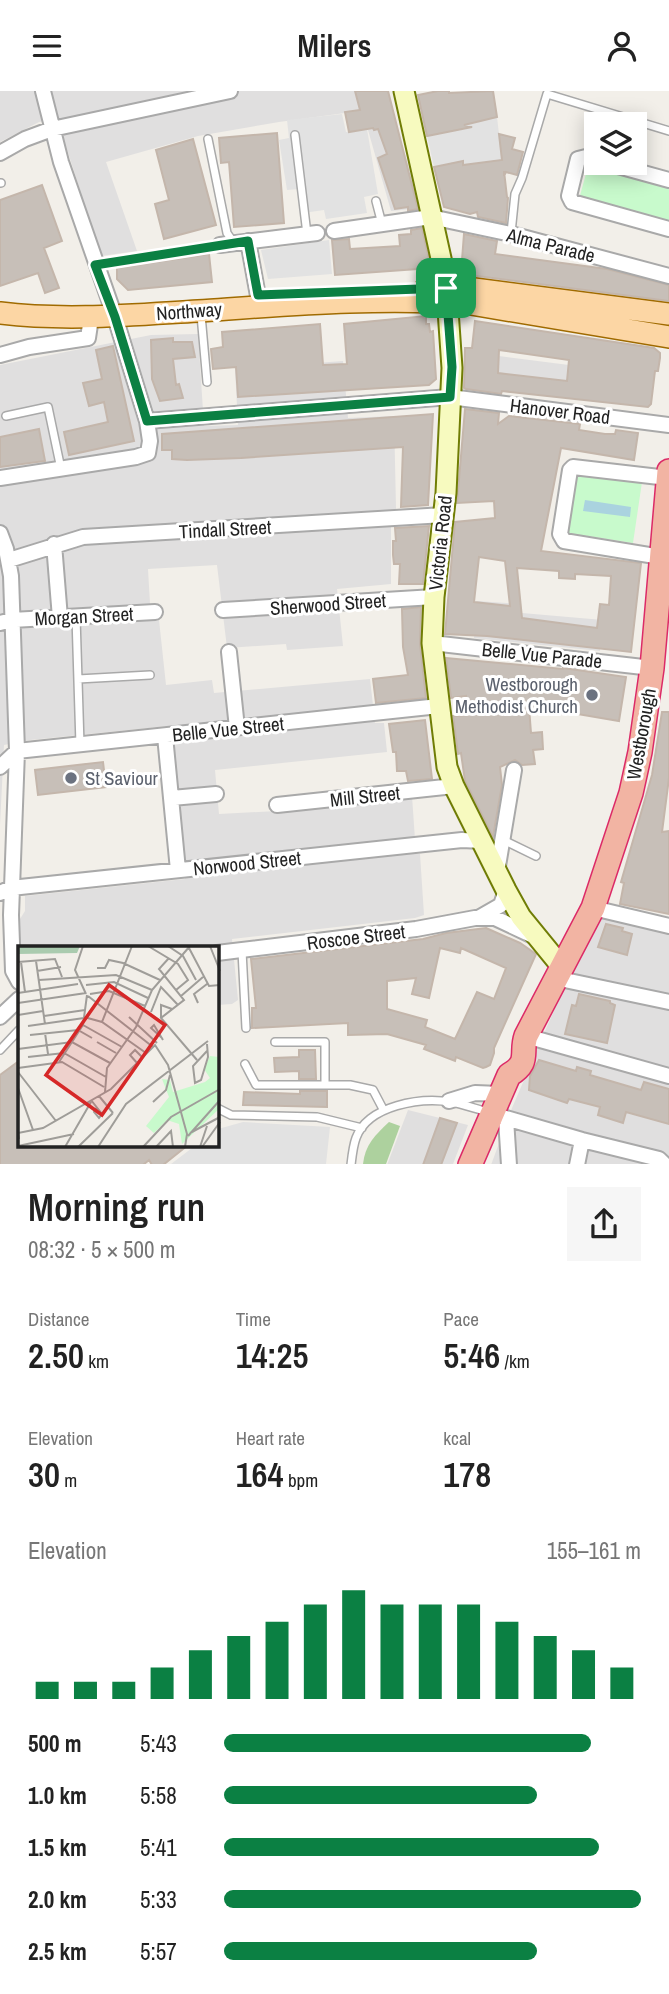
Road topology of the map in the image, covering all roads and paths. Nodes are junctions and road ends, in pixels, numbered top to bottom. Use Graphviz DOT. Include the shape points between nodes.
graph roads {
  1 [pos="43,91"];
  2 [pos="230,91"];
  3 [pos="404,91"];
  4 [pos="52,129"];
  5 [pos="669,131"];
  6 [pos="295,135"];
  7 [pos="208,139"];
  8 [pos="0,153"];
  9 [pos="584,158"];
  10 [pos="647,174"];
  11 [pos="669,180"];
  12 [pos="376,201"];
  13 [pos="431,217"];
  14 [pos="382,225"];
  15 [pos="669,229"];
  16 [pos="334,231"];
  17 [pos="312,233"];
  18 [pos="511,234"];
  19 [pos="234,243"];
  20 [pos="95,265"];
  21 [pos="669,276"];
  22 [pos="447,295"];
  23 [pos="259,301"];
  24 [pos="0,302"];
  25 [pos="201,311"];
  26 [pos="113,312"];
  27 [pos="0,313"];
  28 [pos="669,314"];
  29 [pos="91,318"];
  30 [pos="669,337"];
  31 [pos="0,355"];
  32 [pos="207,382"];
  33 [pos="450,397"];
  34 [pos="6,416"];
  35 [pos="147,421"];
  36 [pos="669,425"];
  37 [pos="61,469"];
  38 [pos="668,474"];
  39 [pos="0,478"];
  40 [pos="444,515"];
  41 [pos="0,533"];
  42 [pos="54,544"];
  43 [pos="661,557"];
  44 [pos="9,560"];
  45 [pos="434,597"];
  46 [pos="223,610"];
  47 [pos="155,613"];
  48 [pos="76,617"];
  49 [pos="60,618"];
  50 [pos="6,622"];
  51 [pos="432,643"];
  52 [pos="229,652"];
  53 [pos="655,654"];
  54 [pos="150,675"];
  55 [pos="78,679"];
  56 [pos="439,706"];
  57 [pos="237,728"];
  58 [pos="165,736"];
  59 [pos="80,745"];
  60 [pos="17,751"];
  61 [pos="0,767"];
  62 [pos="514,770"];
  63 [pos="454,786"];
  64 [pos="216,794"];
  65 [pos="172,798"];
  66 [pos="277,805"];
  67 [pos="503,840"];
  68 [pos="482,842"];
  69 [pos="536,856"];
  70 [pos="178,870"];
  71 [pos="497,871"];
  72 [pos="6,890"];
  73 [pos="506,890"];
  74 [pos="593,908"];
  75 [pos="475,918"];
  76 [pos="669,926"];
  77 [pos="538,940"];
  78 [pos="242,950"];
  79 [pos="219,953"];
  80 [pos="558,972"];
  81 [pos="18,980"];
  82 [pos="18,1000"];
  83 [pos="669,1002"];
  84 [pos="0,1017"];
  85 [pos="246,1028"];
  86 [pos="18,1031"];
  87 [pos="525,1039"];
  88 [pos="275,1042"];
  89 [pos="0,1050"];
  90 [pos="245,1064"];
  91 [pos="669,1076"];
  92 [pos="325,1084"];
  93 [pos="502,1100"];
  94 [pos="449,1101"];
  95 [pos="219,1109"];
  96 [pos="383,1109"];
  97 [pos="362,1128"];
  98 [pos="582,1140"];
  99 [pos="351,1164"];
  100 [pos="470,1164"];
  101 [pos="509,1164"];
  102 [pos="577,1164"];
  103 [pos="665,1164"];
  1 -- 4 [label="street"];
  2 -- 4 [label="street"];
  3 -- 13 [label="main road, Victoria Road"];
  4 -- 8 [label="street"];
  4 -- 20 [label="street"];
  5 -- 18 [label="lane" via="547,94 515,194"];
  6 -- 17 [label="lane"];
  7 -- 19 [label="lane" via="227,233"];
  9 -- 15 [label="street" via="578,159 569,196 572,202"];
  10 -- 11 [label="street"];
  12 -- 14 [label="lane"];
  13 -- 14 [label="street"];
  13 -- 18 [label="street, Alma Parade"];
  13 -- 22 [label="main road, Victoria Road"];
  14 -- 16 [label="street"];
  17 -- 19 [label="street"];
  18 -- 21 [label="street, Alma Parade"];
  19 -- 20 [label="lane"];
  19 -- 23 [label="street"];
  20 -- 26 [label="street"];
  22 -- 23 [label="main road, Northway"];
  22 -- 28 [label="main road, Northway" via="474,289"];
  22 -- 30 [label="main road, Northway" via="471,304"];
  22 -- 33 [label="main road, Victoria Road"];
  23 -- 25 [label="main road, Northway"];
  23 -- 26 [label="main road, Northway"];
  24 -- 26 [label="main road, Northway"];
  25 -- 26 [label="main road, Northway"];
  25 -- 32 [label="lane"];
  26 -- 29 [label="main road, Northway"];
  26 -- 35 [label="street"];
  27 -- 29 [label="main road, Northway"];
  29 -- 31 [label="street" via="88,338"];
  33 -- 35 [label="street, Hanover Road"];
  33 -- 36 [label="street, Hanover Road"];
  33 -- 40 [label="main road, Victoria Road"];
  34 -- 37 [label="lane" via="48,407"];
  35 -- 37 [label="street" via="148,453"];
  37 -- 39 [label="street"];
  38 -- 43 [label="highway, Westborough"];
  38 -- 43 [label="street" via="573,467 560,534 564,541"];
  40 -- 42 [label="street, Tindall Street" via="83,537"];
  40 -- 45 [label="main road, Victoria Road"];
  41 -- 44 [label="street"];
  42 -- 44 [label="street, Tindall Street"];
  42 -- 49 [label="street"];
  43 -- 53 [label="highway, Westborough"];
  44 -- 50 [label="street"];
  45 -- 46 [label="street, Sherwood Street"];
  45 -- 51 [label="main road, Victoria Road"];
  47 -- 48 [label="street, Morgan Street"];
  48 -- 49 [label="street, Morgan Street"];
  48 -- 55 [label="lane"];
  49 -- 50 [label="street, Morgan Street"];
  50 -- 60 [label="street"];
  51 -- 53 [label="street, Belle Vue Parade"];
  51 -- 56 [label="main road, Victoria Road"];
  52 -- 57 [label="street"];
  53 -- 74 [label="highway, Westborough" via="631,793"];
  54 -- 55 [label="lane"];
  55 -- 59 [label="lane"];
  56 -- 57 [label="street, Belle Vue Street"];
  56 -- 63 [label="main road, Victoria Road"];
  57 -- 58 [label="street, Belle Vue Street"];
  58 -- 59 [label="street, Belle Vue Street"];
  58 -- 65 [label="street"];
  59 -- 60 [label="street, Belle Vue Street"];
  60 -- 61 [label="street"];
  60 -- 72 [label="street"];
  62 -- 67 [label="street"];
  63 -- 66 [label="street, Mill Street"];
  63 -- 68 [label="main road, Victoria Road"];
  64 -- 65 [label="street"];
  65 -- 70 [label="street"];
  67 -- 69 [label="lane"];
  67 -- 71 [label="street"];
  68 -- 70 [label="street, Norwood Street" via="462,840"];
  68 -- 71 [label="main road, Victoria Road"];
  70 -- 72 [label="street, Norwood Street"];
  71 -- 73 [label="main road, Victoria Road"];
  72 -- 81 [label="street" via="13,971"];
  73 -- 75 [label="street" via="501,905"];
  73 -- 77 [label="main road, Victoria Road"];
  74 -- 76 [label="street"];
  74 -- 80 [label="highway, Westborough"];
  75 -- 77 [label="street, Roscoe Street" via="495,918"];
  75 -- 78 [label="street, Roscoe Street"];
  77 -- 80 [label="main road, Victoria Road"];
  78 -- 79 [label="street, Roscoe Street"];
  78 -- 85 [label="lane"];
  80 -- 83 [label="street"];
  80 -- 87 [label="highway, Westborough"];
  82 -- 84 [label="street"];
  86 -- 89 [label="lane"];
  87 -- 91 [label="street"];
  87 -- 93 [label="highway, Westborough" via="514,1046 506,1063"];
  88 -- 92 [label="lane" via="326,1042"];
  90 -- 92 [label="lane" via="256,1085"];
  92 -- 96 [label="lane" via="373,1090"];
  93 -- 94 [label="lane"];
  93 -- 94 [label="street" via="475,1093"];
  93 -- 98 [label="street"];
  93 -- 100 [label="highway"];
  93 -- 101 [label="street"];
  94 -- 96 [label="lane"];
  95 -- 97 [label="lane" via="231,1115 317,1117"];
  96 -- 97 [label="lane"];
  97 -- 99 [label="lane"];
  98 -- 102 [label="street"];
  98 -- 103 [label="street"];
}
